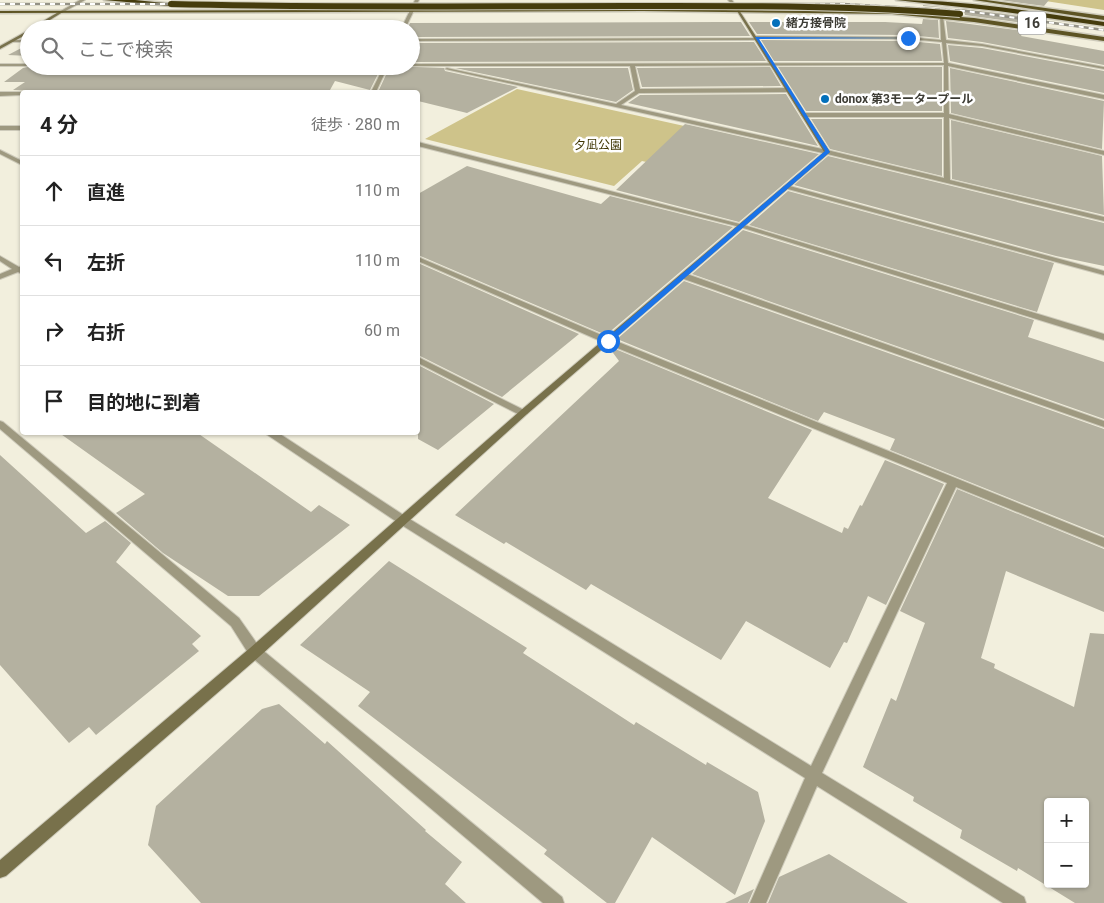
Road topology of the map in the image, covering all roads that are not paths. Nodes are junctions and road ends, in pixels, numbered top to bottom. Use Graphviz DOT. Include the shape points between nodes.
graph roads {
  1 [pos="83,0"];
  2 [pos="107,0"];
  3 [pos="417,0"];
  4 [pos="730,0"];
  5 [pos="899,0"];
  6 [pos="976,0"];
  7 [pos="1004,2"];
  8 [pos="412,10"];
  9 [pos="739,11"];
  10 [pos="0,12"];
  11 [pos="61,12"];
  12 [pos="941,16"];
  13 [pos="1104,18"];
  14 [pos="47,20"];
  15 [pos="407,20"];
  16 [pos="1104,24"];
  17 [pos="1104,34"];
  18 [pos="20,36"];
  19 [pos="757,38"];
  20 [pos="420,40"];
  21 [pos="1104,40"];
  22 [pos="12,41"];
  23 [pos="20,41"];
  24 [pos="944,41"];
  25 [pos="0,48"];
  26 [pos="632,64"];
  27 [pos="771,64"];
  28 [pos="946,64"];
  29 [pos="0,65"];
  30 [pos="20,65"];
  31 [pos="420,65"];
  32 [pos="427,65"];
  33 [pos="1104,68"];
  34 [pos="382,75"];
  35 [pos="374,90"];
  36 [pos="788,90"];
  37 [pos="638,91"];
  38 [pos="0,94"];
  39 [pos="20,94"];
  40 [pos="1104,97"];
  41 [pos="617,106"];
  42 [pos="804,115"];
  43 [pos="945,115"];
  44 [pos="0,128"];
  45 [pos="20,128"];
  46 [pos="420,145"];
  47 [pos="0,152"];
  48 [pos="827,152"];
  49 [pos="1104,154"];
  50 [pos="20,162"];
  51 [pos="947,180"];
  52 [pos="786,187"];
  53 [pos="1104,219"];
  54 [pos="742,226"];
  55 [pos="0,258"];
  56 [pos="420,260"];
  57 [pos="20,269"];
  58 [pos="20,270"];
  59 [pos="1104,273"];
  60 [pos="684,276"];
  61 [pos="0,277"];
  62 [pos="1104,337"];
  63 [pos="608,341"];
  64 [pos="420,361"];
  65 [pos="523,414"];
  66 [pos="0,424"];
  67 [pos="1104,424"];
  68 [pos="274,435"];
  69 [pos="953,482"];
  70 [pos="404,521"];
  71 [pos="1104,543"];
  72 [pos="254,652"];
  73 [pos="814,775"];
  74 [pos="0,870"];
  75 [pos="556,903"];
  76 [pos="758,903"];
  77 [pos="1018,903"];
  1 -- 11 [label="street"];
  2 -- 17 [label="highway, 16, bridge" via="258,6 852,7 967,15"];
  3 -- 8 [label="street"];
  4 -- 9 [label="street"];
  5 -- 16 [label="highway, 16" via="998,9"];
  6 -- 7 [label="main road"];
  7 -- 13 [label="main road"];
  8 -- 9 [label="main road"];
  8 -- 11 [label="main road"];
  8 -- 15 [label="street"];
  9 -- 12 [label="main road"];
  9 -- 19 [label="street"];
  10 -- 11 [label="main road"];
  11 -- 14 [label="street"];
  12 -- 21 [label="main road"];
  12 -- 24 [label="street"];
  18 -- 22 [label="street"];
  19 -- 20 [label="street"];
  19 -- 24 [label="street"];
  19 -- 27 [label="street"];
  22 -- 23 [label="street"];
  22 -- 25 [label="street"];
  24 -- 28 [label="street"];
  24 -- 33 [label="street"];
  26 -- 27 [label="street"];
  26 -- 32 [label="street"];
  26 -- 37 [label="street"];
  27 -- 28 [label="street"];
  27 -- 36 [label="street"];
  28 -- 40 [label="street"];
  28 -- 43 [label="street"];
  29 -- 30 [label="street"];
  31 -- 32 [label="street"];
  32 -- 41 [label="street"];
  34 -- 35 [label="street"];
  36 -- 37 [label="street"];
  36 -- 42 [label="street"];
  37 -- 41 [label="street"];
  38 -- 39 [label="street"];
  41 -- 48 [label="street"];
  42 -- 43 [label="street"];
  42 -- 48 [label="street"];
  43 -- 49 [label="street"];
  43 -- 51 [label="street"];
  44 -- 45 [label="street"];
  46 -- 54 [label="street"];
  47 -- 50 [label="street"];
  48 -- 51 [label="street"];
  48 -- 52 [label="street"];
  51 -- 53 [label="street"];
  52 -- 54 [label="street"];
  52 -- 59 [label="street"];
  54 -- 60 [label="street"];
  54 -- 62 [label="street"];
  55 -- 57 [label="street"];
  56 -- 63 [label="street"];
  58 -- 61 [label="street"];
  60 -- 63 [label="street"];
  60 -- 67 [label="street"];
  63 -- 65 [label="street"];
  63 -- 69 [label="street"];
  64 -- 65 [label="street"];
  65 -- 70 [label="street"];
  66 -- 72 [label="street" via="235,622"];
  68 -- 70 [label="street"];
  69 -- 71 [label="street"];
  69 -- 73 [label="street"];
  70 -- 72 [label="street"];
  70 -- 73 [label="street"];
  72 -- 74 [label="street"];
  72 -- 75 [label="street"];
  73 -- 76 [label="street"];
  73 -- 77 [label="street"];
}
